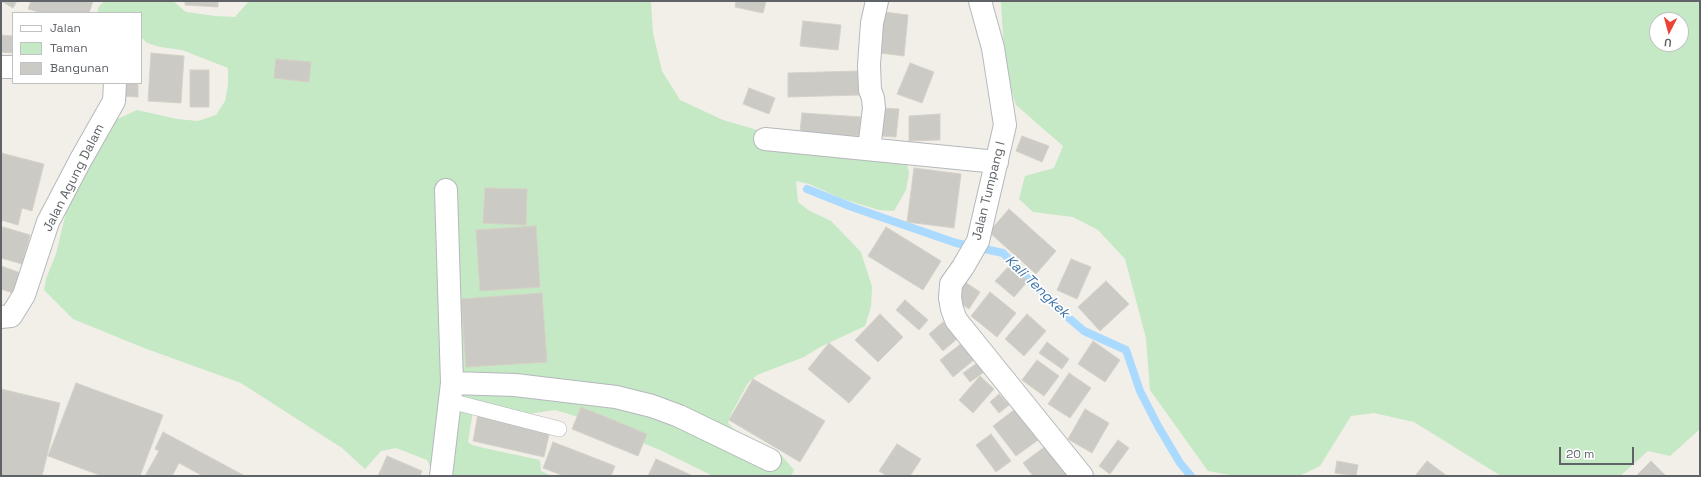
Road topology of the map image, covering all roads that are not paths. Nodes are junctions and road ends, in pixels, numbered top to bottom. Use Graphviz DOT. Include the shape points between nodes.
graph roads {
  1 [pos="877,1"];
  2 [pos="980,1"];
  3 [pos="1,66"];
  4 [pos="12,67"];
  5 [pos="115,84"];
  6 [pos="765,139"];
  7 [pos="870,149"];
  8 [pos="997,162"];
  9 [pos="446,190"];
  10 [pos="6,317"];
  11 [pos="451,392"];
  12 [pos="559,429"];
  13 [pos="770,460"];
  14 [pos="441,476"];
  15 [pos="1082,476"];
  1 -- 7 [label="street" via="872,23 869,65 874,108"];
  2 -- 8 [label="street, Jalan Tumpang I" via="993,48 1005,125"];
  3 -- 4 [label="street"];
  5 -- 10 [label="street, Jalan Agung Dalam" via="114,101 48,222 24,295"];
  6 -- 7 [label="street"];
  7 -- 8 [label="street"];
  8 -- 15 [label="street, Jalan Tumpang I" via="978,241 951,284 952,309 956,320"];
  9 -- 11 [label="street"];
  11 -- 12 [label="lane"];
  11 -- 13 [label="street" via="514,385 616,397 679,416"];
  11 -- 14 [label="street"];
}
